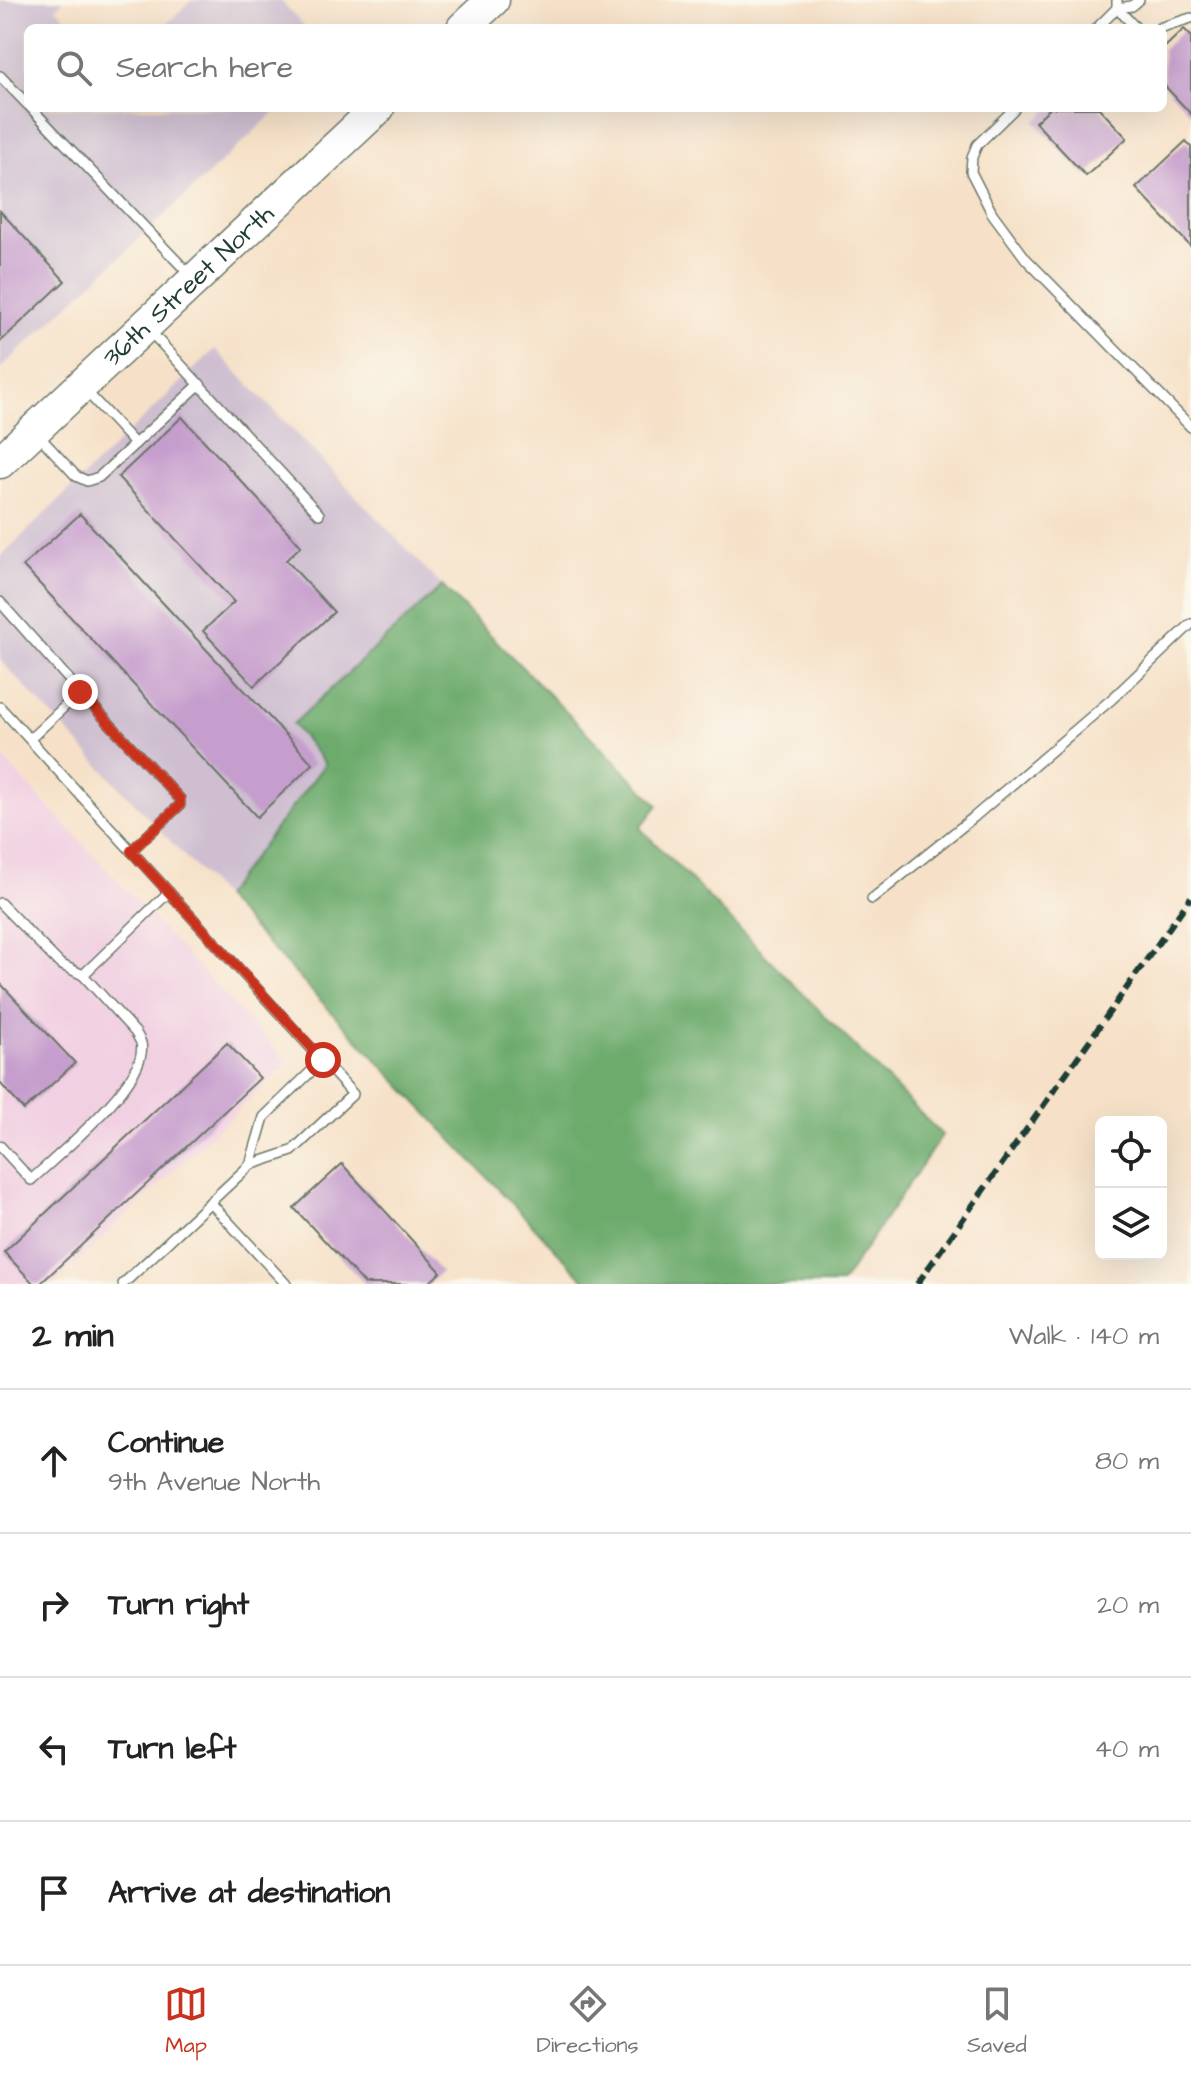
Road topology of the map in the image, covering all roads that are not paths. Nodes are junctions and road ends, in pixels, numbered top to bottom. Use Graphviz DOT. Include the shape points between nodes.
graph roads {
  1 [pos="493,0"];
  2 [pos="1139,0"];
  3 [pos="1117,4"];
  4 [pos="1191,18"];
  5 [pos="467,24"];
  6 [pos="1100,24"];
  7 [pos="1133,24"];
  8 [pos="1167,26"];
  9 [pos="0,76"];
  10 [pos="24,100"];
  11 [pos="36,112"];
  12 [pos="374,112"];
  13 [pos="1011,112"];
  14 [pos="194,280"];
  15 [pos="145,326"];
  16 [pos="200,384"];
  17 [pos="81,386"];
  18 [pos="1191,427"];
  19 [pos="33,430"];
  20 [pos="135,444"];
  21 [pos="0,462"];
  22 [pos="319,514"];
  23 [pos="0,602"];
  24 [pos="1191,624"];
  25 [pos="80,692"];
  26 [pos="0,707"];
  27 [pos="30,739"];
  28 [pos="131,851"];
  29 [pos="169,892"];
  30 [pos="872,899"];
  31 [pos="0,903"];
  32 [pos="83,975"];
  33 [pos="323,1060"];
  34 [pos="0,1146"];
  35 [pos="250,1165"];
  36 [pos="210,1202"];
  37 [pos="123,1284"];
  38 [pos="286,1284"];
  1 -- 5 [label="highway"];
  2 -- 3 [label="lane" via="1132,6"];
  3 -- 6 [label="lane"];
  3 -- 7 [label="lane"];
  4 -- 8 [label="lane"];
  9 -- 10 [label="lane"];
  11 -- 14 [label="lane"];
  12 -- 14 [label="highway, 36th Street North"];
  13 -- 18 [label="lane" via="977,145 972,157 971,172 992,213 1026,259"];
  14 -- 15 [label="highway, 36th Street North"];
  15 -- 16 [label="lane"];
  15 -- 17 [label="highway, 36th Street North"];
  16 -- 20 [label="lane"];
  16 -- 22 [label="lane"];
  17 -- 19 [label="highway, 36th Street North"];
  17 -- 20 [label="lane"];
  19 -- 20 [label="lane" via="87,481 99,477"];
  19 -- 21 [label="highway, 36th Street North"];
  23 -- 25 [label="lane"];
  24 -- 30 [label="lane" via="1113,698"];
  25 -- 27 [label="lane"];
  25 -- 28 [label="lane" via="180,799 180,805"];
  26 -- 27 [label="lane"];
  27 -- 28 [label="lane"];
  28 -- 29 [label="lane"];
  29 -- 32 [label="lane"];
  29 -- 33 [label="lane"];
  31 -- 32 [label="lane" via="60,964"];
  32 -- 34 [label="lane" via="141,1042 134,1074 121,1094 31,1180"];
  33 -- 35 [label="lane" via="264,1117"];
  33 -- 35 [label="lane" via="353,1094 292,1151"];
  35 -- 36 [label="lane"];
  36 -- 37 [label="lane"];
  36 -- 38 [label="lane"];
}
